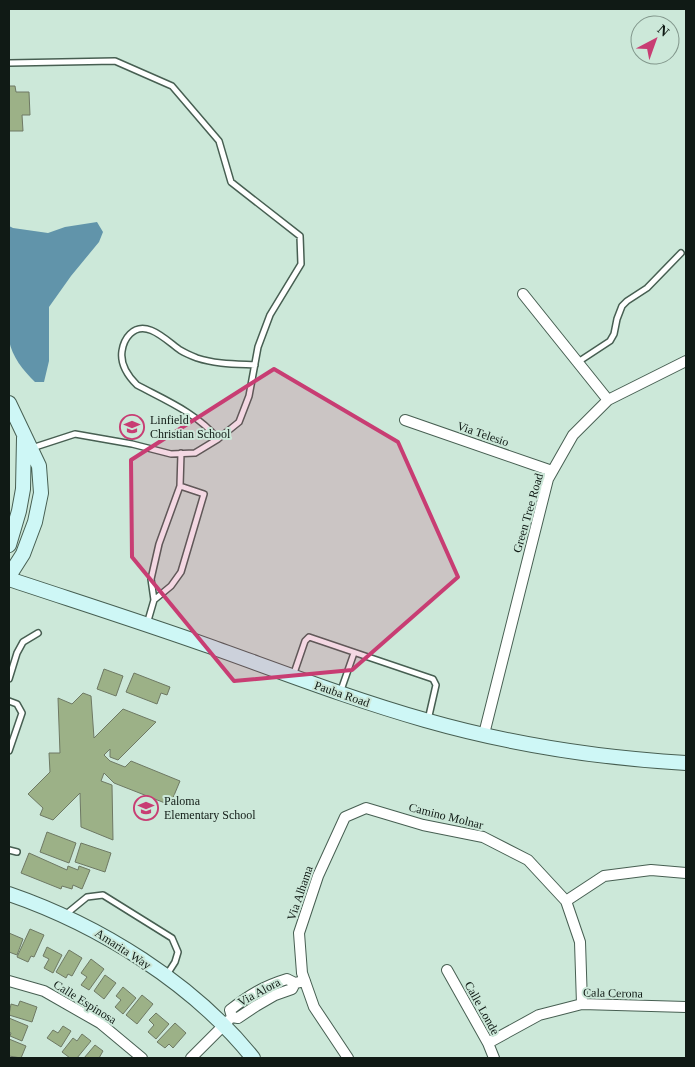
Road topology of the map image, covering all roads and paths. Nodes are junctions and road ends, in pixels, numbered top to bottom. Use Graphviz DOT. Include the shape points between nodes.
graph roads {
  1 [pos="9,62"];
  2 [pos="681,252"];
  3 [pos="524,294"];
  4 [pos="686,361"];
  5 [pos="578,362"];
  6 [pos="255,365"];
  7 [pos="608,400"];
  8 [pos="9,403"];
  9 [pos="405,420"];
  10 [pos="24,432"];
  11 [pos="218,439"];
  12 [pos="31,448"];
  13 [pos="182,453"];
  14 [pos="552,470"];
  15 [pos="180,486"];
  16 [pos="9,545"];
  17 [pos="9,578"];
  18 [pos="154,600"];
  19 [pos="147,625"];
  20 [pos="38,633"];
  21 [pos="354,653"];
  22 [pos="293,676"];
  23 [pos="9,679"];
  24 [pos="340,694"];
  25 [pos="9,700"];
  26 [pos="428,721"];
  27 [pos="484,734"];
  28 [pos="9,751"];
  29 [pos="686,763"];
  30 [pos="345,818"];
  31 [pos="9,850"];
  32 [pos="17,852"];
  33 [pos="686,873"];
  34 [pos="9,894"];
  35 [pos="566,901"];
  36 [pos="64,915"];
  37 [pos="447,970"];
  38 [pos="165,977"];
  39 [pos="9,981"];
  40 [pos="300,982"];
  41 [pos="582,1004"];
  42 [pos="686,1007"];
  43 [pos="228,1021"];
  44 [pos="488,1043"];
  45 [pos="142,1058"];
  46 [pos="191,1058"];
  47 [pos="253,1058"];
  48 [pos="348,1058"];
  49 [pos="494,1058"];
  1 -- 6 [label="lane" via="115,61 172,86 219,141 231,182 300,236 301,264 270,315"];
  2 -- 5 [label="lane" via="647,288 622,306 610,341"];
  3 -- 5 [label="street"];
  4 -- 7 [label="street, Green Tree Road"];
  5 -- 7 [label="street"];
  6 -- 11 [label="lane" via="249,396 239,422"];
  6 -- 11 [label="lane" via="198,358 156,332 140,328 126,339 121,356 129,377 137,385 196,417"];
  7 -- 14 [label="street, Green Tree Road" via="573,435"];
  8 -- 10 [label="main road"];
  9 -- 14 [label="street, Via Telesio"];
  10 -- 12 [label="main road"];
  10 -- 16 [label="main road" via="23,489"];
  11 -- 13 [label="lane" via="195,453"];
  12 -- 13 [label="lane" via="75,434 171,454"];
  12 -- 17 [label="main road" via="39,466 41,493 23,554"];
  13 -- 15 [label="lane"];
  14 -- 27 [label="street, Green Tree Road"];
  15 -- 18 [label="lane" via="159,544 151,579"];
  15 -- 18 [label="lane" via="204,494 181,572 171,586"];
  17 -- 19 [label="main road, Pauba Road"];
  18 -- 19 [label="lane"];
  19 -- 22 [label="main road, Pauba Road"];
  20 -- 23 [label="lane" via="23,642"];
  21 -- 22 [label="lane" via="309,638 305,641"];
  21 -- 24 [label="lane"];
  21 -- 26 [label="lane" via="433,679 436,685"];
  22 -- 24 [label="main road, Pauba Road"];
  24 -- 26 [label="main road, Pauba Road"];
  25 -- 28 [label="lane" via="17,704 22,713"];
  26 -- 27 [label="main road, Pauba Road"];
  27 -- 29 [label="main road, Pauba Road" via="611,757"];
  30 -- 35 [label="street, Camino Molnar" via="366,808 422,825 483,837 528,860"];
  30 -- 40 [label="street, Via Alhama" via="318,876 299,933"];
  31 -- 32 [label="lane"];
  33 -- 35 [label="street" via="651,870 604,876"];
  34 -- 36 [label="main road, Amarita Way"];
  35 -- 41 [label="street, Camino Molnar" via="580,942"];
  36 -- 38 [label="main road, Amarita Way" via="128,950"];
  36 -- 38 [label="lane" via="87,897 103,895 122,906 172,938 178,952"];
  37 -- 44 [label="street, Calle Londe"];
  38 -- 43 [label="main road, Amarita Way"];
  39 -- 45 [label="street, Calle Espinosa" via="44,991 100,1024"];
  40 -- 43 [label="street, Via Alora"];
  40 -- 48 [label="street, Via Alhama"];
  41 -- 42 [label="street, Cala Cerona"];
  41 -- 44 [label="street, Cala Cerona" via="539,1015"];
  43 -- 46 [label="street"];
  43 -- 47 [label="main road, Amarita Way"];
  44 -- 49 [label="street, Calle Londe"];
}
